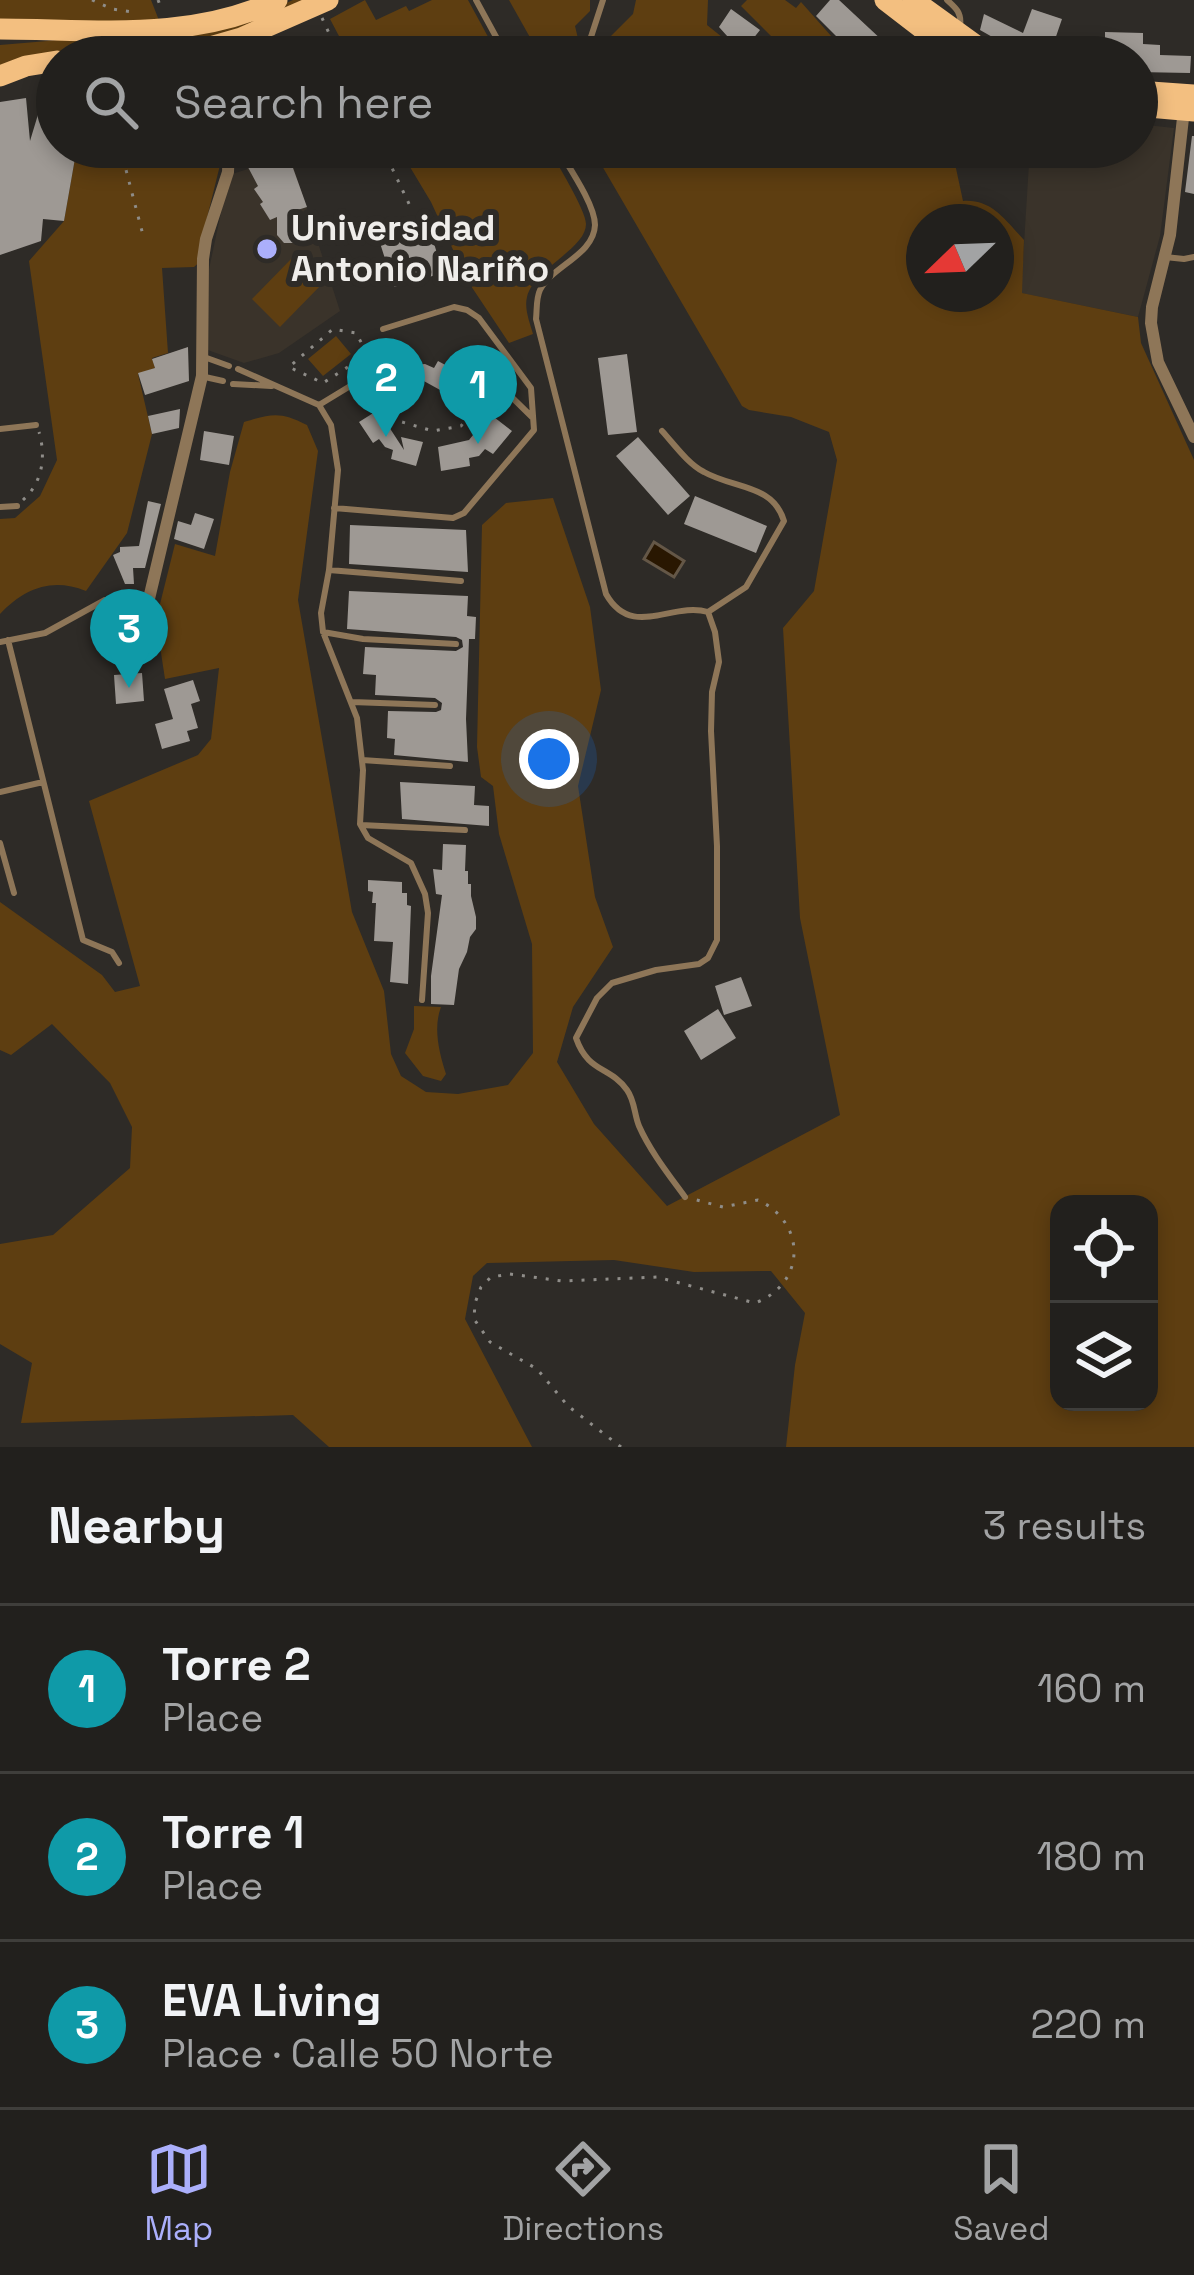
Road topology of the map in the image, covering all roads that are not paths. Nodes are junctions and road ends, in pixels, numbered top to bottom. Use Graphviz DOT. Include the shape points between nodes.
graph roads {
  1 [pos="277,0"];
  2 [pos="476,0"];
  3 [pos="603,0"];
  4 [pos="885,0"];
  5 [pos="913,0"];
  6 [pos="947,0"];
  7 [pos="326,11"];
  8 [pos="0,29"];
  9 [pos="248,36"];
  10 [pos="496,36"];
  11 [pos="592,36"];
  12 [pos="943,36"];
  13 [pos="949,36"];
  14 [pos="960,36"];
  15 [pos="36,64"];
  16 [pos="1,75"];
  17 [pos="1158,96"];
  18 [pos="1191,105"];
  19 [pos="1158,106"];
  20 [pos="228,168"];
  21 [pos="568,168"];
  22 [pos="1165,257"];
  23 [pos="1194,257"];
  24 [pos="383,329"];
  25 [pos="203,357"];
  26 [pos="484,370"];
  27 [pos="370,374"];
  28 [pos="202,376"];
  29 [pos="223,381"];
  30 [pos="233,384"];
  31 [pos="273,386"];
  32 [pos="319,406"];
  33 [pos="534,418"];
  34 [pos="36,425"];
  35 [pos="0,429"];
  36 [pos="662,431"];
  37 [pos="1194,437"];
  38 [pos="17,506"];
  39 [pos="0,507"];
  40 [pos="334,508"];
  41 [pos="328,570"];
  42 [pos="461,581"];
  43 [pos="147,607"];
  44 [pos="707,612"];
  45 [pos="145,631"];
  46 [pos="322,632"];
  47 [pos="4,641"];
  48 [pos="456,644"];
  49 [pos="352,702"];
  50 [pos="436,705"];
  51 [pos="362,760"];
  52 [pos="450,766"];
  53 [pos="43,782"];
  54 [pos="0,792"];
  55 [pos="360,824"];
  56 [pos="465,830"];
  57 [pos="0,843"];
  58 [pos="14,893"];
  59 [pos="119,963"];
  60 [pos="422,1000"];
  61 [pos="686,1197"];
  1 -- 8 [label="main road" via="181,28"];
  2 -- 10 [label="lane"];
  3 -- 11 [label="lane"];
  4 -- 12 [label="main road"];
  5 -- 13 [label="main road"];
  6 -- 14 [label="lane" via="961,18"];
  7 -- 9 [label="main road"];
  15 -- 16 [label="main road"];
  17 -- 18 [label="main road"];
  18 -- 19 [label="main road"];
  18 -- 22 [label="street"];
  20 -- 25 [label="street" via="203,259"];
  21 -- 44 [label="lane" via="595,226 538,293 536,319 606,594 631,616"];
  22 -- 23 [label="lane"];
  22 -- 37 [label="street" via="1153,342"];
  24 -- 33 [label="lane" via="466,310 522,372"];
  25 -- 28 [label="street"];
  25 -- 31 [label="lane"];
  26 -- 33 [label="lane"];
  27 -- 32 [label="lane"];
  28 -- 29 [label="lane"];
  28 -- 43 [label="street"];
  30 -- 31 [label="lane"];
  31 -- 32 [label="lane"];
  32 -- 40 [label="lane" via="334,440"];
  33 -- 40 [label="lane" via="534,430 464,513"];
  34 -- 35 [label="lane"];
  36 -- 44 [label="lane" via="701,471 766,495 784,521 746,587"];
  38 -- 39 [label="lane"];
  40 -- 41 [label="lane"];
  41 -- 42 [label="lane"];
  41 -- 46 [label="lane"];
  43 -- 45 [label="street"];
  43 -- 47 [label="lane" via="105,600 45,633"];
  44 -- 61 [label="lane" via="719,662 712,692 717,940 699,964 612,983 575,1038 594,1067 626,1087 639,1125"];
  46 -- 48 [label="lane"];
  46 -- 49 [label="lane"];
  47 -- 53 [label="lane"];
  49 -- 50 [label="lane"];
  49 -- 51 [label="lane"];
  51 -- 52 [label="lane"];
  51 -- 55 [label="lane"];
  53 -- 54 [label="lane"];
  53 -- 59 [label="lane" via="83,940"];
  55 -- 56 [label="lane"];
  55 -- 60 [label="lane" via="368,838 411,863 424,894"];
  57 -- 58 [label="lane"];
}
